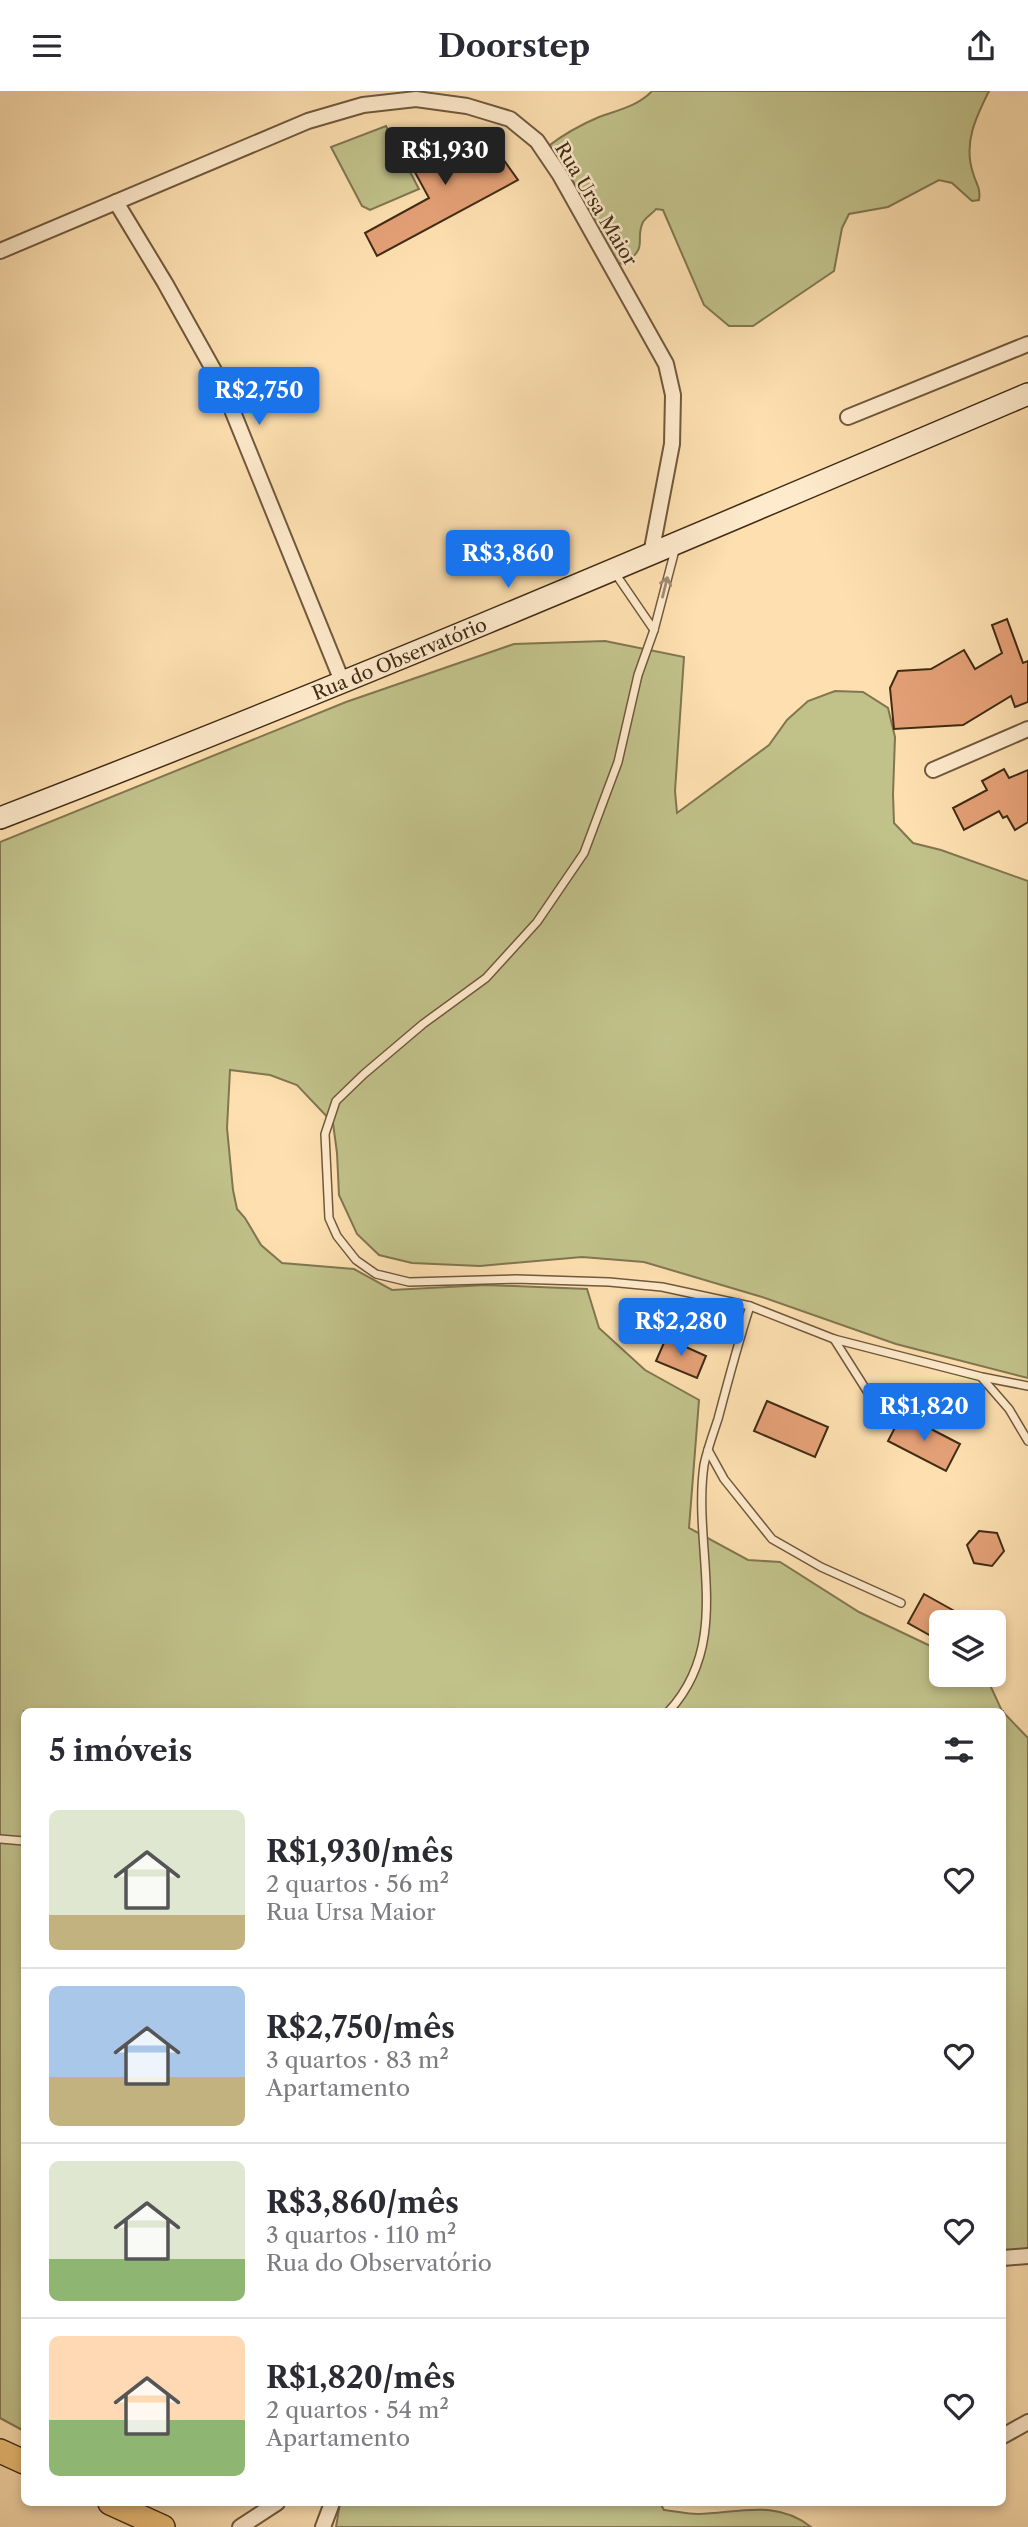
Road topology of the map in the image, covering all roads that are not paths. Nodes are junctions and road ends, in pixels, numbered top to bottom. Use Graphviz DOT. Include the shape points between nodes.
graph roads {
  1 [pos="116,202"];
  2 [pos="0,251"];
  3 [pos="1028,344"];
  4 [pos="1028,394"];
  5 [pos="848,417"];
  6 [pos="676,543"];
  7 [pos="651,554"];
  8 [pos="613,569"];
  9 [pos="654,630"];
  10 [pos="342,681"];
  11 [pos="1028,729"];
  12 [pos="933,770"];
  13 [pos="0,818"];
  14 [pos="750,1306"];
  15 [pos="834,1339"];
  16 [pos="982,1377"];
  17 [pos="1028,1386"];
  18 [pos="886,1421"];
  19 [pos="1028,1441"];
  20 [pos="708,1450"];
  21 [pos="901,1603"];
  22 [pos="672,1708"];
  23 [pos="0,1839"];
  24 [pos="21,1841"];
  25 [pos="1028,2256"];
  26 [pos="1006,2258"];
  27 [pos="1028,2422"];
  28 [pos="1006,2434"];
  29 [pos="0,2451"];
  30 [pos="21,2461"];
  31 [pos="117,2506"];
  32 [pos="272,2506"];
  33 [pos="331,2506"];
  34 [pos="163,2527"];
  35 [pos="240,2527"];
  36 [pos="323,2527"];
  1 -- 2 [label="street, Rua Ursa Maior"];
  1 -- 7 [label="street, Rua Ursa Maior" via="309,121 363,105 416,99 467,106 510,119 537,141 560,175 666,364 673,395 671,444"];
  1 -- 10 [label="street" via="222,385"];
  3 -- 5 [label="street"];
  4 -- 6 [label="street, Rua do Observatório"];
  6 -- 7 [label="street, Rua do Observatório"];
  9 -- 6 [label="lane, one-way"];
  7 -- 8 [label="street, Rua do Observatório"];
  8 -- 9 [label="lane"];
  8 -- 10 [label="street, Rua do Observatório"];
  9 -- 14 [label="lane" via="638,675 618,762 584,853 537,922 486,978 423,1024 337,1101 325,1134 328,1218 341,1244 356,1260 376,1274 409,1282 609,1282 662,1287"];
  10 -- 13 [label="street, Rua do Observatório"];
  11 -- 12 [label="street"];
  14 -- 15 [label="lane"];
  14 -- 20 [label="lane"];
  15 -- 16 [label="lane"];
  15 -- 18 [label="lane"];
  16 -- 17 [label="lane"];
  16 -- 19 [label="lane"];
  20 -- 21 [label="lane" via="724,1479 772,1539"];
  20 -- 22 [label="lane" via="703,1502 708,1606 701,1658 682,1698"];
  23 -- 24 [label="lane"];
  25 -- 26 [label="street"];
  27 -- 28 [label="street"];
  29 -- 30 [label="main road"];
  31 -- 34 [label="main road"];
  32 -- 35 [label="street"];
  33 -- 36 [label="street"];
}
